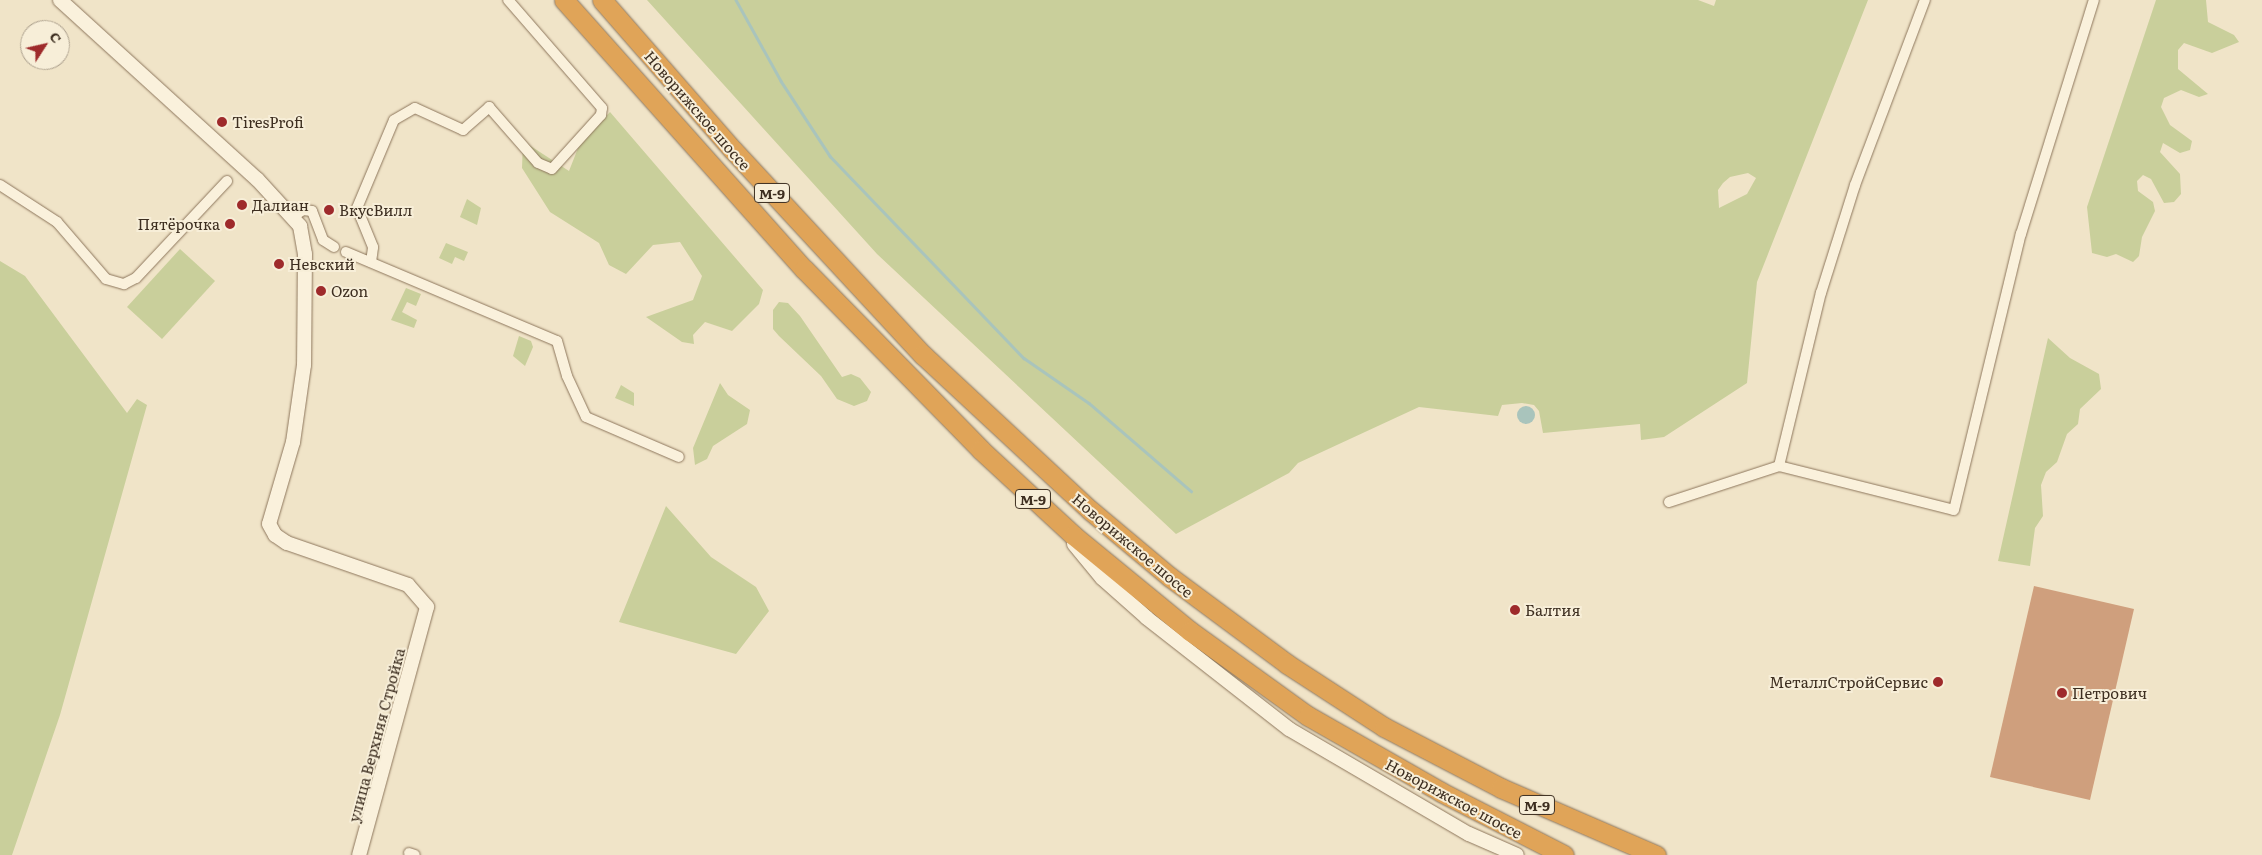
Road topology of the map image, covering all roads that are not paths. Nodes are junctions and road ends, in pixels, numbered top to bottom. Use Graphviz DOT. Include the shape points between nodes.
graph roads {
  1 [pos="60,0"];
  2 [pos="508,0"];
  3 [pos="564,0"];
  4 [pos="602,0"];
  5 [pos="1925,0"];
  6 [pos="2094,0"];
  7 [pos="227,181"];
  8 [pos="0,185"];
  9 [pos="294,216"];
  10 [pos="334,247"];
  11 [pos="346,252"];
  12 [pos="371,262"];
  13 [pos="679,457"];
  14 [pos="1779,466"];
  15 [pos="1669,502"];
  16 [pos="1056,519"];
  17 [pos="359,855"];
  18 [pos="1517,855"];
  19 [pos="1564,855"];
  20 [pos="1656,855"];
  1 -- 9 [label="street, улица Верхняя Стройка"];
  2 -- 12 [label="street" via="602,108 602,115 552,169 538,164 489,107 463,130 414,108 394,120 357,208 373,247"];
  3 -- 16 [label="highway, Новорижское шоссе / М-9" via="804,269 901,371"];
  4 -- 20 [label="highway, Новорижское шоссе / М-9" via="733,150 923,355 1091,511 1170,577 1280,658 1384,727 1526,800"];
  5 -- 14 [label="street" via="1892,80 1849,203 1821,294"];
  6 -- 14 [label="street" via="2020,234 1954,510"];
  7 -- 8 [label="street" via="136,278 124,284 106,279 57,222"];
  9 -- 10 [label="street" via="303,210 312,211 323,240"];
  9 -- 17 [label="street, улица Верхняя Стройка" via="305,254 304,365 293,442 270,518 271,530 287,543 408,585 416,590 427,608"];
  11 -- 12 [label="street"];
  12 -- 13 [label="street" via="557,341 567,376 586,417"];
  14 -- 15 [label="street"];
  16 -- 18 [label="street" via="1102,578 1147,618 1289,729 1469,834"];
  16 -- 19 [label="highway, Новорижское шоссе / М-9" via="1152,602 1308,716 1449,796"];
}
